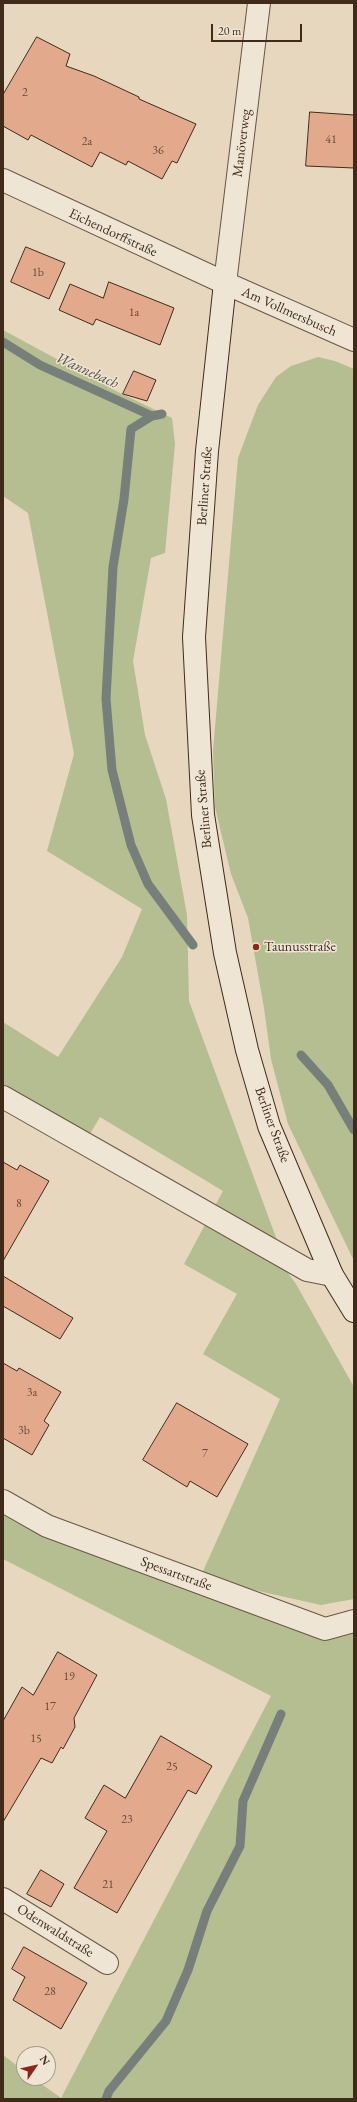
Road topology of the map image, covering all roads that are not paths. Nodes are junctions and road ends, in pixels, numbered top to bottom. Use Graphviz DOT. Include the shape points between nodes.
graph roads {
  1 [pos="259,3"];
  2 [pos="3,180"];
  3 [pos="224,284"];
  4 [pos="354,340"];
  5 [pos="3,1097"];
  6 [pos="332,1275"];
  7 [pos="354,1311"];
  8 [pos="3,1501"];
  9 [pos="354,1621"];
  10 [pos="3,1899"];
  11 [pos="107,1964"];
  1 -- 3 [label="street, Manöverweg"];
  2 -- 3 [label="street, Eichendorffstraße"];
  3 -- 4 [label="street, Am Vollmersbusch"];
  3 -- 6 [label="street, Berliner Straße" via="207,451 194,637 203,815 225,953 247,1050 269,1126"];
  5 -- 6 [label="street" via="307,1270"];
  6 -- 7 [label="street, Berliner Straße"];
  8 -- 9 [label="street, Spessartstraße" via="47,1526 325,1629"];
  10 -- 11 [label="street, Odenwaldstraße"];
}
